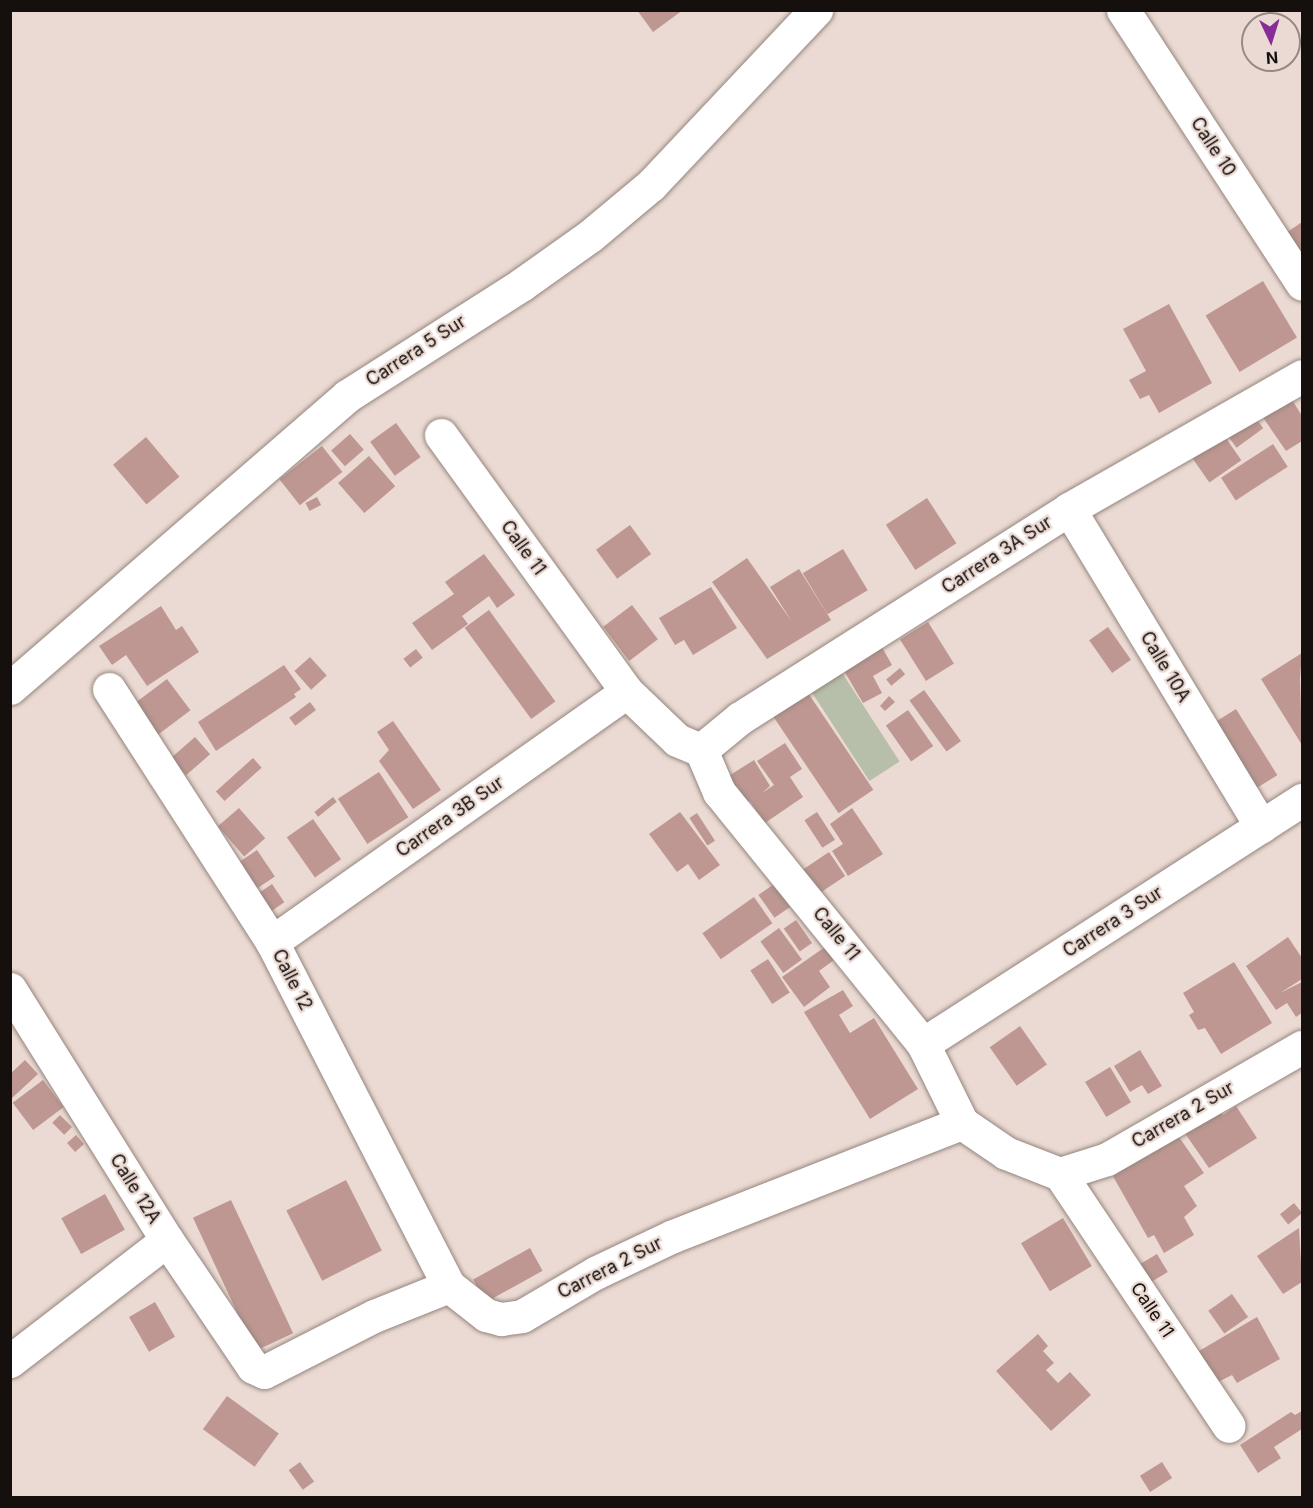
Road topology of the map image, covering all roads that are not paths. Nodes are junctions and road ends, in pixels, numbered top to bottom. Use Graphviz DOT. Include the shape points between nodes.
graph roads {
  1 [pos="1123,10"];
  2 [pos="806,14"];
  3 [pos="1302,284"];
  4 [pos="1302,376"];
  5 [pos="441,435"];
  6 [pos="1069,508"];
  7 [pos="10,688"];
  8 [pos="109,689"];
  9 [pos="627,692"];
  10 [pos="701,750"];
  11 [pos="1302,800"];
  12 [pos="1262,826"];
  13 [pos="272,942"];
  14 [pos="10,989"];
  15 [pos="923,1044"];
  16 [pos="1302,1047"];
  17 [pos="962,1123"];
  18 [pos="1060,1174"];
  19 [pos="167,1240"];
  20 [pos="448,1286"];
  21 [pos="10,1361"];
  22 [pos="1229,1426"];
  1 -- 3 [label="street, Calle 10"];
  2 -- 7 [label="street, Carrera 5 Sur" via="634,200 521,285 347,396"];
  4 -- 6 [label="street, Carrera 3A Sur"];
  5 -- 9 [label="street, Calle 11"];
  6 -- 10 [label="street, Carrera 3A Sur" via="740,718"];
  6 -- 12 [label="street, Calle 10A"];
  8 -- 13 [label="street, Calle 12"];
  9 -- 10 [label="street, Calle 11" via="677,740"];
  9 -- 13 [label="street, Carrera 3B Sur"];
  10 -- 15 [label="street, Calle 11" via="719,792"];
  11 -- 12 [label="street, Carrera 3 Sur"];
  12 -- 15 [label="street, Carrera 3 Sur"];
  13 -- 20 [label="street, Calle 12"];
  14 -- 19 [label="street, Calle 12A"];
  15 -- 17 [label="street, Calle 11"];
  16 -- 18 [label="street, Carrera 2 Sur" via="1107,1159"];
  17 -- 18 [label="street, Calle 11" via="1006,1153"];
  17 -- 20 [label="street, Carrera 2 Sur" via="673,1236 595,1273 522,1316 501,1319 486,1315"];
  18 -- 22 [label="street, Calle 11"];
  19 -- 20 [label="street, Calle 12A" via="253,1367 264,1372 374,1317"];
  19 -- 21 [label="street"];
}
